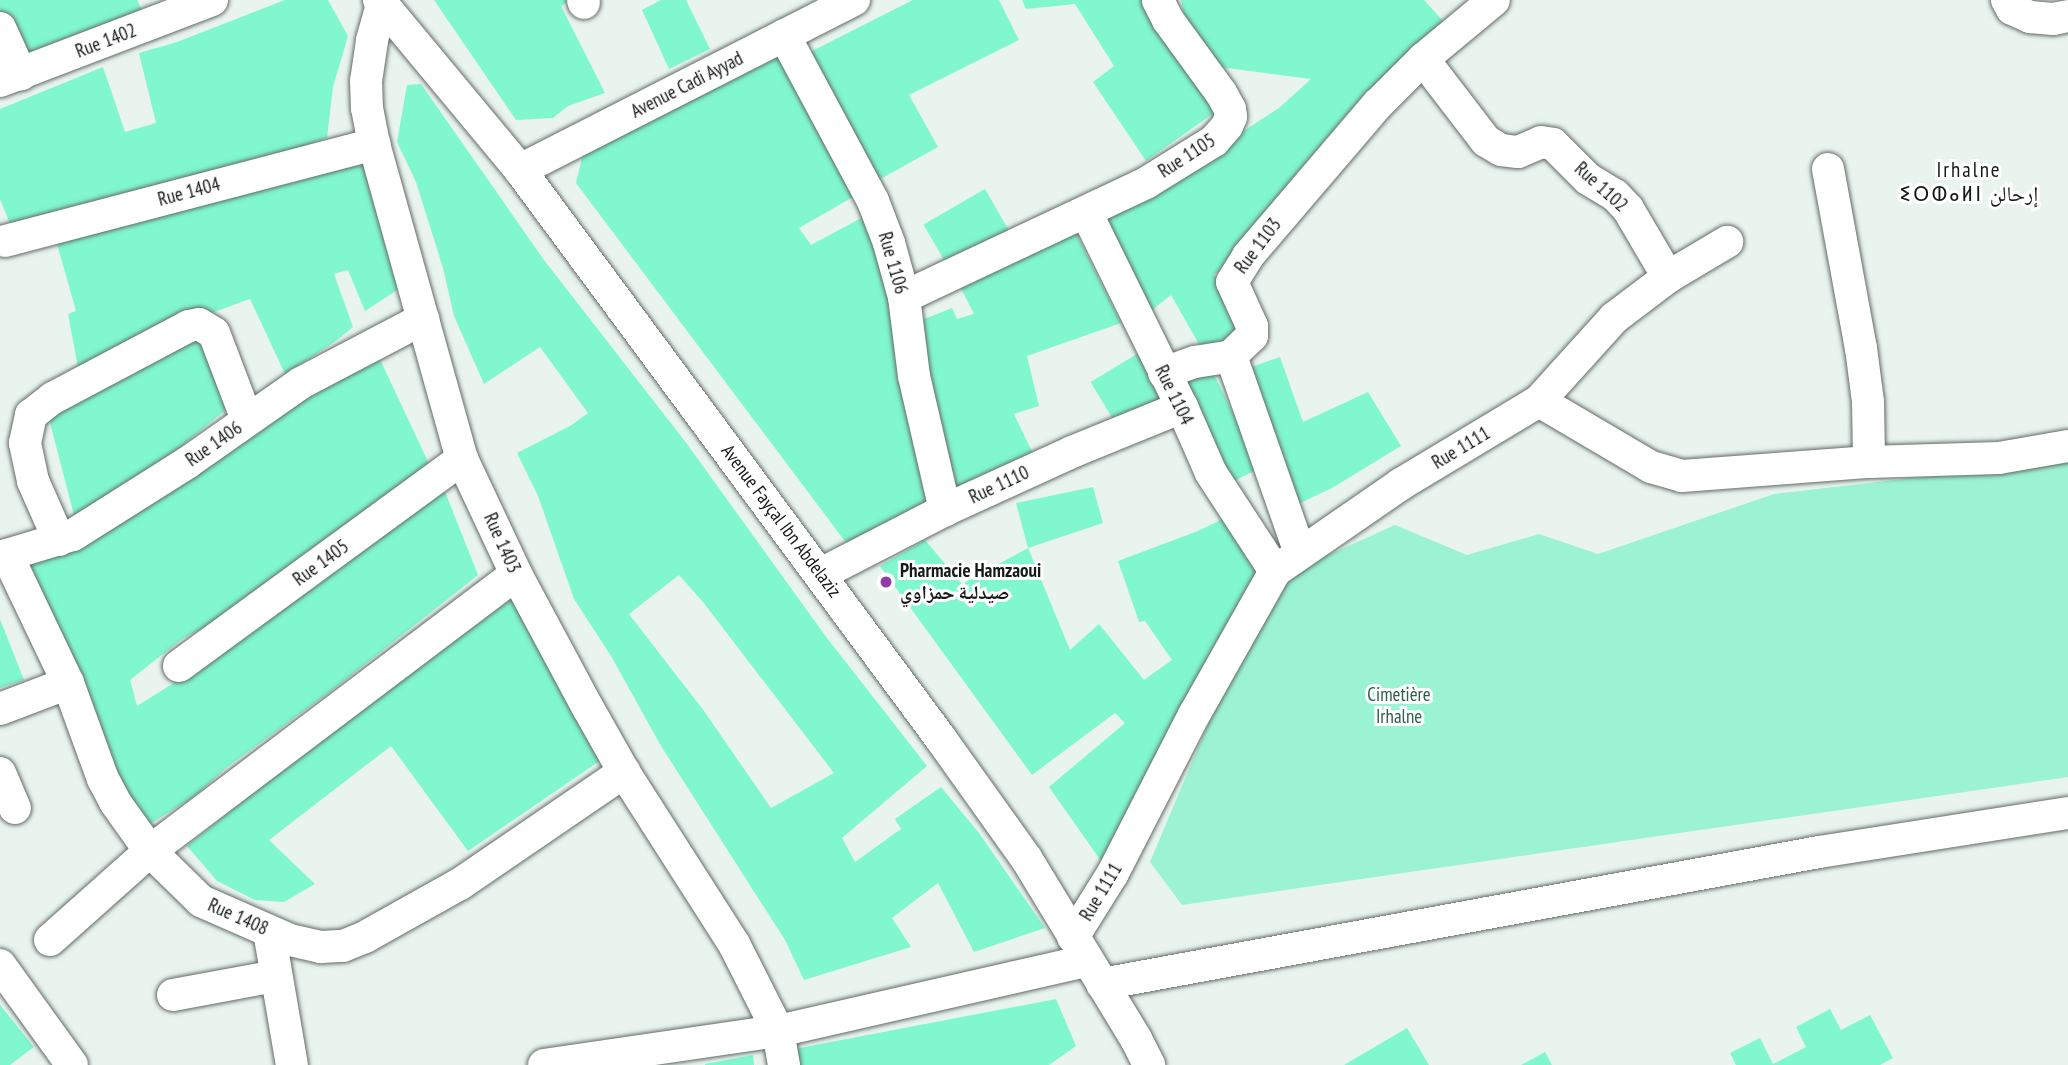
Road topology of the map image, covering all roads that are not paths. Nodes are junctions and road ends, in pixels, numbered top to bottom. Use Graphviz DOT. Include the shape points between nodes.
graph roads {
  1 [pos="854,0"];
  2 [pos="1158,0"];
  3 [pos="1494,0"];
  4 [pos="2007,0"];
  5 [pos="201,2"];
  6 [pos="381,2"];
  7 [pos="2068,16"];
  8 [pos="0,28"];
  9 [pos="784,36"];
  10 [pos="1423,60"];
  11 [pos="10,78"];
  12 [pos="374,144"];
  13 [pos="1828,169"];
  14 [pos="520,170"];
  15 [pos="1086,212"];
  16 [pos="5,240"];
  17 [pos="1727,242"];
  18 [pos="1668,277"];
  19 [pos="904,297"];
  20 [pos="423,319"];
  21 [pos="1231,356"];
  22 [pos="1164,373"];
  23 [pos="1539,401"];
  24 [pos="1182,407"];
  25 [pos="247,420"];
  26 [pos="2068,446"];
  27 [pos="463,459"];
  28 [pos="1869,462"];
  29 [pos="945,510"];
  30 [pos="59,540"];
  31 [pos="1300,553"];
  32 [pos="3,556"];
  33 [pos="1275,571"];
  34 [pos="516,574"];
  35 [pos="821,574"];
  36 [pos="178,666"];
  37 [pos="68,683"];
  38 [pos="0,709"];
  39 [pos="624,772"];
  40 [pos="0,773"];
  41 [pos="15,808"];
  42 [pos="2068,813"];
  43 [pos="150,851"];
  44 [pos="269,930"];
  45 [pos="50,940"];
  46 [pos="1087,961"];
  47 [pos="0,965"];
  48 [pos="276,976"];
  49 [pos="173,995"];
  50 [pos="778,1031"];
  51 [pos="644,1057"];
  52 [pos="72,1065"];
  53 [pos="292,1065"];
  54 [pos="544,1065"];
  55 [pos="784,1065"];
  56 [pos="1149,1065"];
  1 -- 9 [label="street, Avenue Cadi Ayyad"];
  2 -- 15 [label="street, Rue 1105" via="1221,93 1231,117 1214,141 1146,183"];
  3 -- 10 [label="street, Rue 1103"];
  4 -- 7 [label="street" via="2012,9 2030,18"];
  5 -- 11 [label="street, Rue 1402"];
  6 -- 12 [label="street, Rue 1403" via="366,81"];
  6 -- 14 [label="street, Avenue Fayçal Ibn Abdelaziz"];
  8 -- 11 [label="street"];
  9 -- 14 [label="street, Avenue Cadi Ayyad"];
  9 -- 19 [label="street, Rue 1106" via="873,201"];
  10 -- 18 [label="street, Rue 1102" via="1486,141 1501,150 1518,152 1541,142 1553,144 1588,179 1615,194"];
  10 -- 21 [label="street, Rue 1103" via="1311,179 1236,271 1232,282 1252,336"];
  12 -- 16 [label="street, Rue 1404"];
  12 -- 20 [label="street, Rue 1403"];
  13 -- 28 [label="street" via="1861,348"];
  14 -- 35 [label="street, Avenue Fayçal Ibn Abdelaziz"];
  15 -- 19 [label="street"];
  15 -- 22 [label="street, Rue 1104"];
  17 -- 18 [label="street"];
  18 -- 23 [label="street" via="1614,318"];
  19 -- 29 [label="street, Rue 1106" via="914,376"];
  20 -- 25 [label="street, Rue 1406" via="328,367"];
  20 -- 27 [label="street, Rue 1403"];
  21 -- 22 [label="street"];
  21 -- 31 [label="street"];
  22 -- 24 [label="street, Rue 1104"];
  23 -- 28 [label="street" via="1651,467 1682,475"];
  23 -- 31 [label="street, Rue 1111" via="1401,484"];
  24 -- 29 [label="street, Rue 1110"];
  24 -- 33 [label="street, Rue 1104" via="1211,473"];
  25 -- 30 [label="street, Rue 1406" via="93,524"];
  25 -- 30 [label="street" via="214,333 199,324 52,398 31,415 25,443 33,481"];
  26 -- 28 [label="street" via="1999,458"];
  27 -- 34 [label="street, Rue 1403"];
  27 -- 36 [label="street, Rue 1405"];
  29 -- 35 [label="street, Rue 1110"];
  30 -- 32 [label="street, Rue 1406"];
  31 -- 33 [label="street, Rue 1111"];
  32 -- 37 [label="street, Rue 1408"];
  33 -- 46 [label="street, Rue 1111" via="1113,873"];
  34 -- 39 [label="street, Rue 1403"];
  34 -- 43 [label="street"];
  35 -- 46 [label="street, Avenue Fayçal Ibn Abdelaziz" via="1026,858"];
  37 -- 38 [label="street"];
  37 -- 43 [label="street, Rue 1408" via="103,779"];
  39 -- 44 [label="street, Rue 1408" via="471,877 365,937 343,946 321,947"];
  39 -- 50 [label="street, Rue 1403" via="734,944"];
  40 -- 41 [label="street"];
  42 -- 46 [label="street"];
  43 -- 44 [label="street, Rue 1408" via="201,901"];
  43 -- 45 [label="street"];
  44 -- 48 [label="street"];
  46 -- 50 [label="street"];
  46 -- 56 [label="street, Avenue Fayçal Ibn Abdelaziz"];
  47 -- 52 [label="street"];
  48 -- 49 [label="street"];
  48 -- 53 [label="street"];
  50 -- 51 [label="street"];
  50 -- 55 [label="street, Rue 1403"];
  51 -- 54 [label="street"];
}
